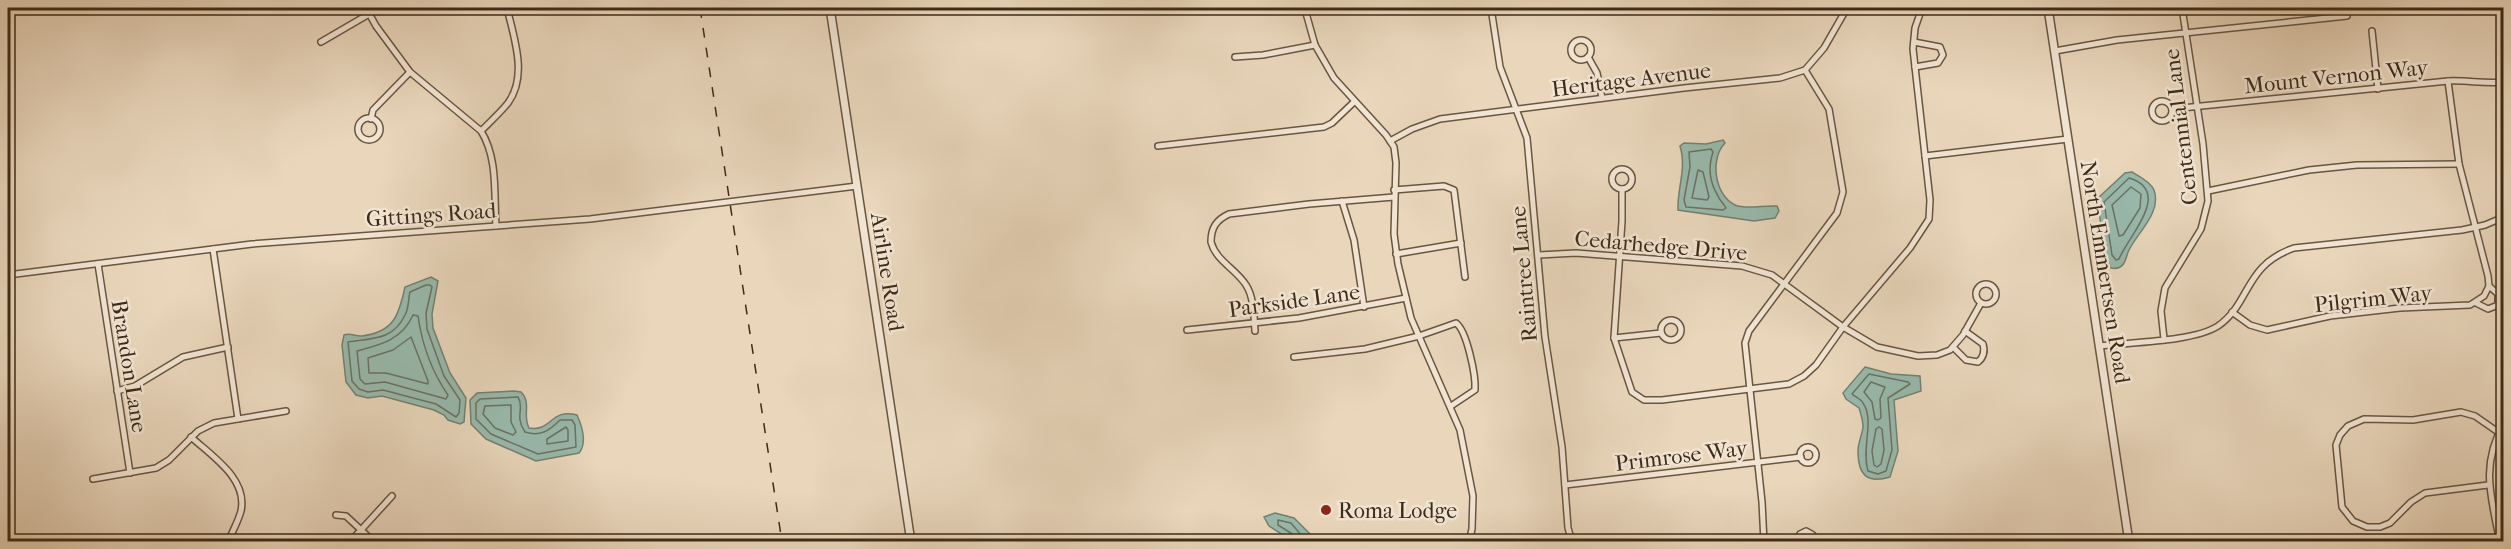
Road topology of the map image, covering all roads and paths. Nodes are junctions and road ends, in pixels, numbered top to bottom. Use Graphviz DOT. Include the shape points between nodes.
graph roads {
  1 [pos="366,8"];
  2 [pos="507,8"];
  3 [pos="830,8"];
  4 [pos="1491,8"];
  5 [pos="1846,8"];
  6 [pos="1922,8"];
  7 [pos="2048,8"];
  8 [pos="2182,8"];
  9 [pos="1306,13"];
  10 [pos="369,14"];
  11 [pos="2347,15"];
  12 [pos="2372,31"];
  13 [pos="2186,33"];
  14 [pos="321,42"];
  15 [pos="1914,42"];
  16 [pos="1315,45"];
  17 [pos="2055,51"];
  18 [pos="1235,57"];
  19 [pos="1588,57"];
  20 [pos="1915,67"];
  21 [pos="1805,70"];
  22 [pos="410,72"];
  23 [pos="2448,81"];
  24 [pos="2504,82"];
  25 [pos="2378,89"];
  26 [pos="1602,98"];
  27 [pos="1354,102"];
  28 [pos="2197,107"];
  29 [pos="2172,109"];
  30 [pos="1518,110"];
  31 [pos="371,118"];
  32 [pos="481,130"];
  33 [pos="2068,139"];
  34 [pos="1390,141"];
  35 [pos="1158,146"];
  36 [pos="1925,156"];
  37 [pos="2459,164"];
  38 [pos="857,186"];
  39 [pos="1622,189"];
  40 [pos="2208,191"];
  41 [pos="1394,194"];
  42 [pos="1342,201"];
  43 [pos="2504,217"];
  44 [pos="496,226"];
  45 [pos="2475,228"];
  46 [pos="1461,243"];
  47 [pos="213,249"];
  48 [pos="1396,254"];
  49 [pos="1539,255"];
  50 [pos="1620,256"];
  51 [pos="98,264"];
  52 [pos="8,275"];
  53 [pos="1466,277"];
  54 [pos="1783,283"];
  55 [pos="2489,286"];
  56 [pos="1406,298"];
  57 [pos="1981,303"];
  58 [pos="2476,303"];
  59 [pos="1364,307"];
  60 [pos="2232,312"];
  61 [pos="1255,324"];
  62 [pos="1843,327"];
  63 [pos="1187,330"];
  64 [pos="1256,331"];
  65 [pos="1965,331"];
  66 [pos="1661,333"];
  67 [pos="1419,336"];
  68 [pos="1614,338"];
  69 [pos="2164,339"];
  70 [pos="2099,346"];
  71 [pos="228,347"];
  72 [pos="1953,347"];
  73 [pos="1294,357"];
  74 [pos="1749,389"];
  75 [pos="117,391"];
  76 [pos="1451,406"];
  77 [pos="286,411"];
  78 [pos="238,419"];
  79 [pos="2504,423"];
  80 [pos="2498,432"];
  81 [pos="191,437"];
  82 [pos="1801,457"];
  83 [pos="1758,462"];
  84 [pos="130,473"];
  85 [pos="93,479"];
  86 [pos="1565,485"];
  87 [pos="2488,485"];
  88 [pos="392,496"];
  89 [pos="336,515"];
  90 [pos="361,530"];
  91 [pos="1799,540"];
  92 [pos="1764,541"];
  93 [pos="228,542"];
  94 [pos="350,542"];
  95 [pos="374,542"];
  96 [pos="911,542"];
  97 [pos="1469,542"];
  98 [pos="1572,542"];
  99 [pos="1748,542"];
  100 [pos="1812,542"];
  101 [pos="2129,542"];
  102 [pos="2500,542"];
  1 -- 10 [label="street"];
  2 -- 32 [label="street" via="519,76 508,103"];
  3 -- 38 [label="street, Airline Road"];
  4 -- 30 [label="street, Raintree Lane" via="1500,67"];
  5 -- 21 [label="street" via="1824,48"];
  6 -- 15 [label="street"];
  7 -- 17 [label="street, North Emmertsen Road"];
  8 -- 13 [label="street, Centennial Lane"];
  9 -- 16 [label="street"];
  10 -- 14 [label="street"];
  10 -- 22 [label="street"];
  11 -- 13 [label="street"];
  12 -- 25 [label="street"];
  13 -- 17 [label="street"];
  13 -- 28 [label="street, Centennial Lane"];
  15 -- 20 [label="street"];
  15 -- 20 [label="street" via="1940,47 1943,55 1938,63"];
  16 -- 18 [label="street"];
  16 -- 27 [label="street"];
  17 -- 33 [label="street, North Emmertsen Road"];
  19 -- 26 [label="street" via="1597,73"];
  20 -- 36 [label="street"];
  21 -- 26 [label="street, Heritage Avenue" via="1779,78"];
  21 -- 54 [label="street" via="1829,109 1843,192 1837,213"];
  22 -- 31 [label="street" via="373,110"];
  22 -- 32 [label="street"];
  23 -- 24 [label="street, Mount Vernon Way"];
  23 -- 25 [label="street, Mount Vernon Way"];
  23 -- 37 [label="street"];
  25 -- 28 [label="street, Mount Vernon Way"];
  26 -- 30 [label="street, Heritage Avenue"];
  27 -- 34 [label="street"];
  27 -- 35 [label="street" via="1324,127"];
  28 -- 29 [label="street, Mount Vernon Way"];
  28 -- 40 [label="street, Centennial Lane"];
  30 -- 34 [label="street, Heritage Avenue" via="1440,119"];
  30 -- 49 [label="street, Raintree Lane" via="1527,138"];
  31 -- 31 [label="street" via="358,128 360,135 369,140 380,129"];
  32 -- 44 [label="street" via="492,152"];
  33 -- 36 [label="street"];
  33 -- 70 [label="street, North Emmertsen Road"];
  34 -- 41 [label="street" via="1396,163"];
  36 -- 62 [label="street" via="1929,219 1910,248"];
  37 -- 40 [label="street" via="2372,163 2279,175"];
  37 -- 45 [label="street"];
  38 -- 44 [label="street, Gittings Road" via="590,219"];
  38 -- 96 [label="street, Airline Road"];
  39 -- 50 [label="street"];
  40 -- 69 [label="street, Centennial Lane" via="2203,223 2163,294"];
  41 -- 42 [label="street"];
  41 -- 46 [label="street" via="1444,186 1454,190"];
  41 -- 48 [label="street"];
  42 -- 59 [label="street" via="1354,240"];
  42 -- 61 [label="street" via="1229,214 1214,224 1213,249 1246,284"];
  43 -- 45 [label="street"];
  44 -- 47 [label="street, Gittings Road"];
  45 -- 55 [label="street"];
  45 -- 60 [label="street" via="2294,248 2260,269"];
  46 -- 48 [label="street"];
  46 -- 53 [label="street"];
  47 -- 51 [label="street, Gittings Road"];
  47 -- 71 [label="street"];
  48 -- 56 [label="street"];
  49 -- 50 [label="street, Cedarhedge Drive"];
  49 -- 86 [label="street, Raintree Lane" via="1546,348"];
  50 -- 54 [label="street, Cedarhedge Drive" via="1742,266 1772,275"];
  50 -- 68 [label="street"];
  51 -- 52 [label="street, Gittings Road"];
  51 -- 75 [label="street, Brandon Lane"];
  54 -- 62 [label="street, Cedarhedge Drive"];
  54 -- 74 [label="street" via="1746,337"];
  55 -- 58 [label="street"];
  55 -- 58 [label="street, Pilgrim Way" via="2498,294 2498,305 2488,309"];
  56 -- 59 [label="street, Parkside Lane"];
  56 -- 67 [label="street"];
  57 -- 65 [label="street"];
  58 -- 60 [label="street, Pilgrim Way" via="2330,316 2267,330 2250,325"];
  59 -- 61 [label="street, Parkside Lane"];
  60 -- 69 [label="street" via="2206,332"];
  61 -- 63 [label="street, Parkside Lane"];
  61 -- 64 [label="street"];
  62 -- 72 [label="street, Cedarhedge Drive" via="1877,347 1898,353 1938,355"];
  62 -- 74 [label="street" via="1804,376 1789,384"];
  65 -- 72 [label="street"];
  65 -- 72 [label="street" via="1983,344 1980,360 1966,360"];
  66 -- 68 [label="street"];
  67 -- 73 [label="street" via="1365,349"];
  67 -- 76 [label="street"];
  67 -- 76 [label="street" via="1456,323 1462,327 1475,390"];
  68 -- 74 [label="street" via="1629,387 1644,400"];
  69 -- 70 [label="street"];
  70 -- 101 [label="street, North Emmertsen Road"];
  71 -- 75 [label="street" via="183,357 135,387"];
  71 -- 78 [label="street"];
  74 -- 83 [label="street"];
  75 -- 84 [label="street, Brandon Lane"];
  76 -- 97 [label="street" via="1462,437 1473,496"];
  77 -- 78 [label="street"];
  78 -- 81 [label="street" via="214,423"];
  79 -- 80 [label="street"];
  80 -- 87 [label="street"];
  80 -- 87 [label="street" via="2475,416 2461,412 2413,420 2374,418 2348,426 2336,445 2342,507 2348,517 2367,527 2380,527 2395,520 2426,493"];
  81 -- 84 [label="street" via="163,465"];
  81 -- 93 [label="street" via="231,475 240,490 241,512"];
  82 -- 83 [label="street, Primrose Way"];
  83 -- 86 [label="street, Primrose Way"];
  83 -- 92 [label="street"];
  84 -- 85 [label="street"];
  86 -- 98 [label="street, Raintree Lane"];
  87 -- 102 [label="street"];
  88 -- 90 [label="street"];
  89 -- 90 [label="street" via="346,516"];
  90 -- 94 [label="street"];
  90 -- 95 [label="street"];
  91 -- 92 [label="street"];
  91 -- 100 [label="street" via="1806,531 1812,535"];
  92 -- 99 [label="street"];
}
